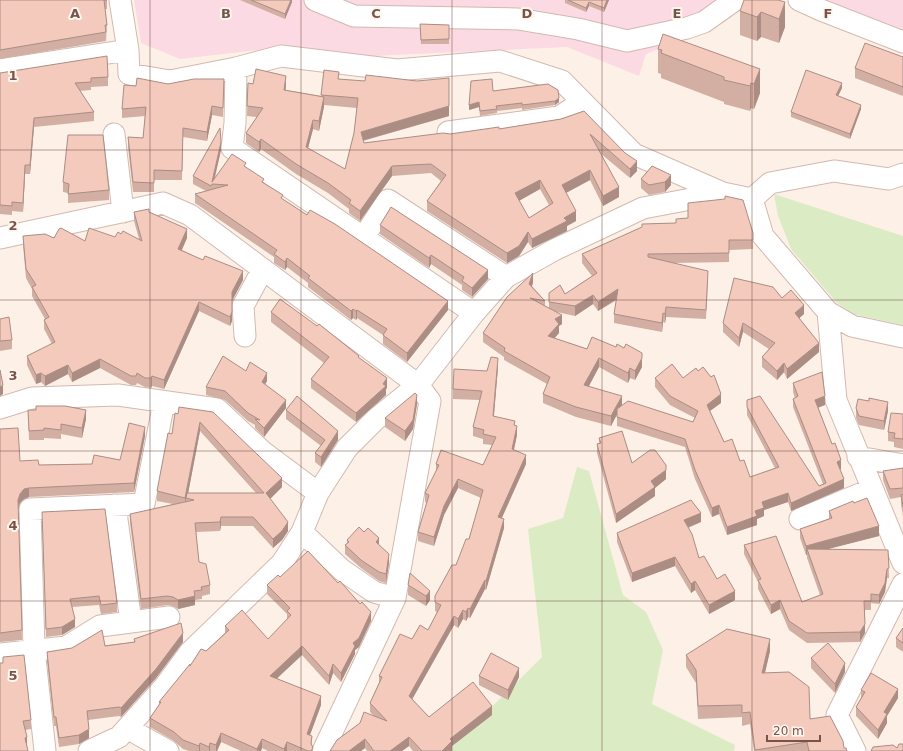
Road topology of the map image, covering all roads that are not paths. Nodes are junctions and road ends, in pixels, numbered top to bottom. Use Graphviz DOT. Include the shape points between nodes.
graph roads {
  1 [pos="120,0"];
  2 [pos="315,0"];
  3 [pos="735,0"];
  4 [pos="800,0"];
  5 [pos="903,42"];
  6 [pos="128,50"];
  7 [pos="236,68"];
  8 [pos="0,70"];
  9 [pos="582,102"];
  10 [pos="448,132"];
  11 [pos="114,134"];
  12 [pos="903,174"];
  13 [pos="722,193"];
  14 [pos="752,199"];
  15 [pos="123,212"];
  16 [pos="0,238"];
  17 [pos="363,238"];
  18 [pos="263,269"];
  19 [pos="506,277"];
  20 [pos="828,312"];
  21 [pos="474,314"];
  22 [pos="245,336"];
  23 [pos="903,337"];
  24 [pos="418,386"];
  25 [pos="164,402"];
  26 [pos="0,408"];
  27 [pos="858,457"];
  28 [pos="903,465"];
  29 [pos="872,489"];
  30 [pos="318,493"];
  31 [pos="115,506"];
  32 [pos="800,519"];
  33 [pos="302,532"];
  34 [pos="903,563"];
  35 [pos="903,584"];
  36 [pos="395,598"];
  37 [pos="169,617"];
  38 [pos="131,622"];
  39 [pos="34,649"];
  40 [pos="0,654"];
  41 [pos="127,728"];
  42 [pos="45,751"];
  43 [pos="88,751"];
  44 [pos="168,751"];
  45 [pos="323,751"];
  46 [pos="855,751"];
  1 -- 6 [label="street"];
  2 -- 3 [label="street" via="354,16 518,19 578,29 627,41 704,22"];
  4 -- 5 [label="street"];
  6 -- 7 [label="street" via="129,74 170,81"];
  6 -- 8 [label="street"];
  7 -- 9 [label="street" via="281,56 397,70 500,61 562,81"];
  7 -- 17 [label="street" via="232,148"];
  9 -- 10 [label="street" via="559,117"];
  9 -- 13 [label="street" via="634,154"];
  11 -- 15 [label="street"];
  12 -- 14 [label="street" via="889,179 834,171 770,183"];
  13 -- 14 [label="street"];
  13 -- 19 [label="street" via="643,208 554,250"];
  14 -- 20 [label="street" via="763,236"];
  15 -- 16 [label="street"];
  15 -- 18 [label="street" via="163,204 190,215"];
  17 -- 19 [label="street" via="388,200"];
  17 -- 21 [label="street"];
  18 -- 22 [label="street" via="243,306"];
  18 -- 24 [label="street"];
  19 -- 21 [label="street"];
  20 -- 23 [label="street" via="852,326"];
  20 -- 27 [label="street" via="836,400"];
  21 -- 24 [label="street"];
  24 -- 30 [label="street" via="376,419 347,448"];
  24 -- 36 [label="street" via="430,401"];
  25 -- 26 [label="street" via="118,395 32,398"];
  25 -- 30 [label="street" via="217,409 263,452"];
  25 -- 31 [label="street" via="144,504"];
  27 -- 28 [label="street"];
  27 -- 29 [label="street"];
  29 -- 32 [label="street"];
  29 -- 34 [label="street"];
  30 -- 33 [label="street"];
  31 -- 38 [label="street"];
  31 -- 39 [label="street" via="30,509"];
  33 -- 36 [label="street" via="342,570 374,592"];
  33 -- 41 [label="street" via="282,563 190,652 165,686"];
  35 -- 46 [label="street" via="837,715"];
  36 -- 45 [label="street"];
  37 -- 38 [label="street"];
  38 -- 39 [label="street" via="100,626 66,647"];
  39 -- 40 [label="street"];
  39 -- 42 [label="street"];
  41 -- 43 [label="street" via="120,737"];
  41 -- 44 [label="street"];
}
